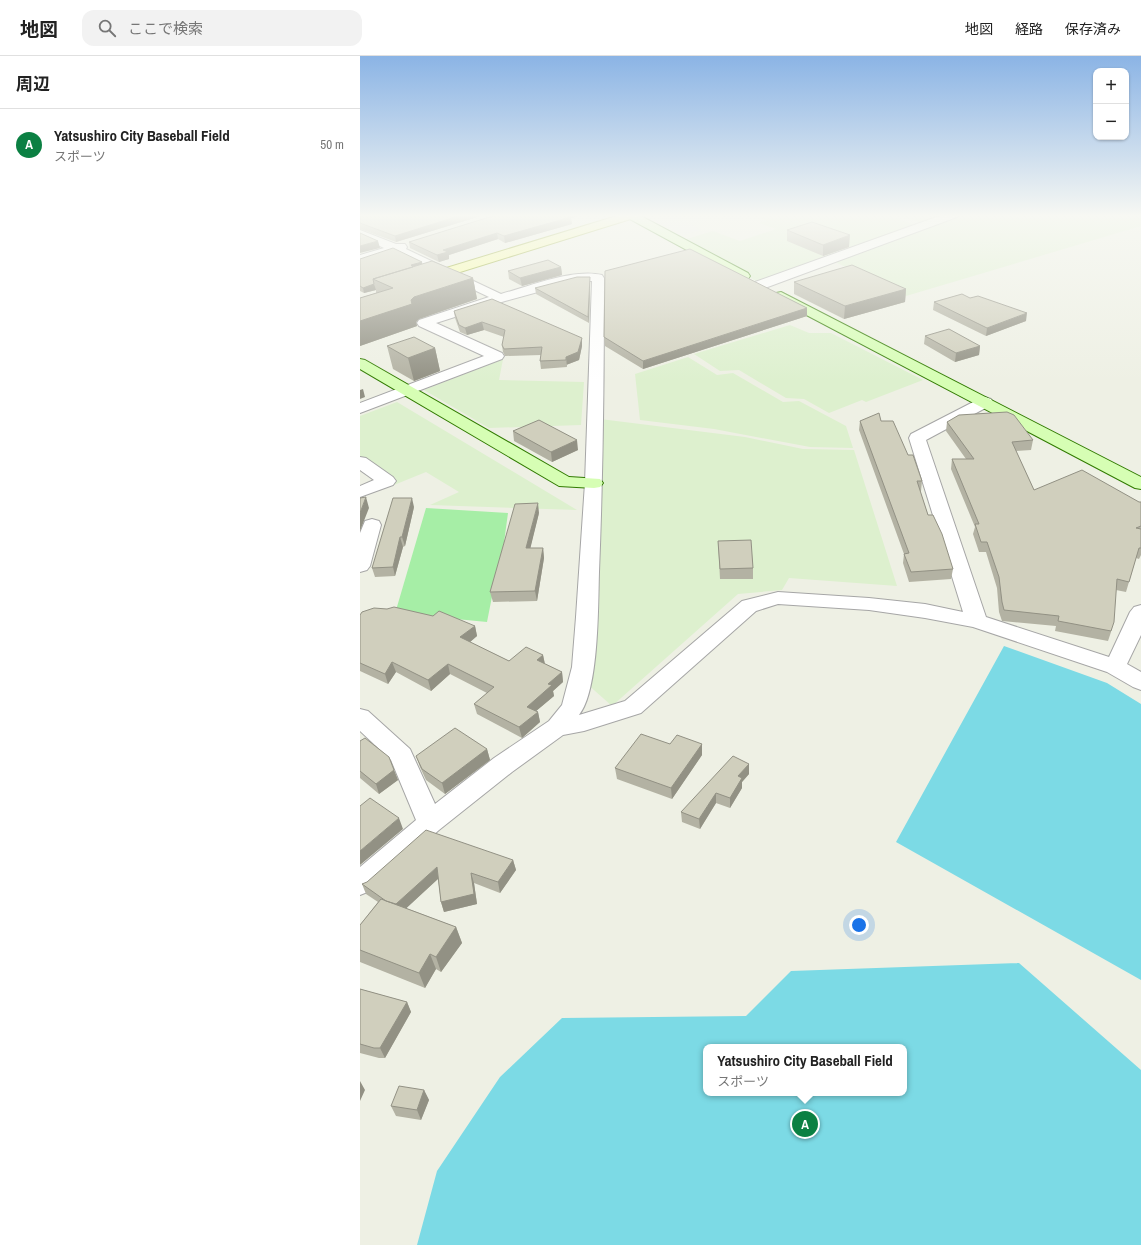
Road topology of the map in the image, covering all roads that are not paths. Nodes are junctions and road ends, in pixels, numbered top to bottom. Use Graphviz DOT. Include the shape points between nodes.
graph roads {
  1 [pos="444,270"];
  2 [pos="452,270"];
  3 [pos="733,270"];
  4 [pos="800,270"];
  5 [pos="447,272"];
  6 [pos="411,283"];
  7 [pos="760,285"];
  8 [pos="500,298"];
  9 [pos="360,363"];
  10 [pos="408,390"];
  11 [pos="985,402"];
  12 [pos="360,408"];
  13 [pos="360,462"];
  14 [pos="594,483"];
  15 [pos="1141,484"];
  16 [pos="360,492"];
  17 [pos="372,525"];
  18 [pos="360,566"];
  19 [pos="1141,612"];
  20 [pos="977,621"];
  21 [pos="1115,667"];
  22 [pos="1141,682"];
  23 [pos="360,717"];
  24 [pos="557,726"];
  25 [pos="430,823"];
  26 [pos="360,883"];
  1 -- 5 [label="street"];
  2 -- 5 [label="main road"];
  3 -- 7 [label="street"];
  4 -- 7 [label="street"];
  5 -- 6 [label="main road"];
  5 -- 8 [label="street"];
  7 -- 11 [label="street"];
  8 -- 10 [label="street" via="424,323 497,356"];
  8 -- 14 [label="street" via="578,277 598,278"];
  9 -- 10 [label="street"];
  10 -- 12 [label="street"];
  10 -- 14 [label="street" via="566,482"];
  11 -- 15 [label="street"];
  11 -- 20 [label="street" via="917,438"];
  13 -- 16 [label="street" via="387,481"];
  14 -- 24 [label="street" via="584,667 573,707"];
  17 -- 18 [label="street"];
  19 -- 21 [label="street"];
  20 -- 21 [label="street"];
  20 -- 24 [label="street" via="869,604 789,598 767,600 749,606 633,707 584,723"];
  21 -- 22 [label="street"];
  23 -- 25 [label="street" via="401,754"];
  24 -- 25 [label="street"];
  25 -- 26 [label="street"];
}
